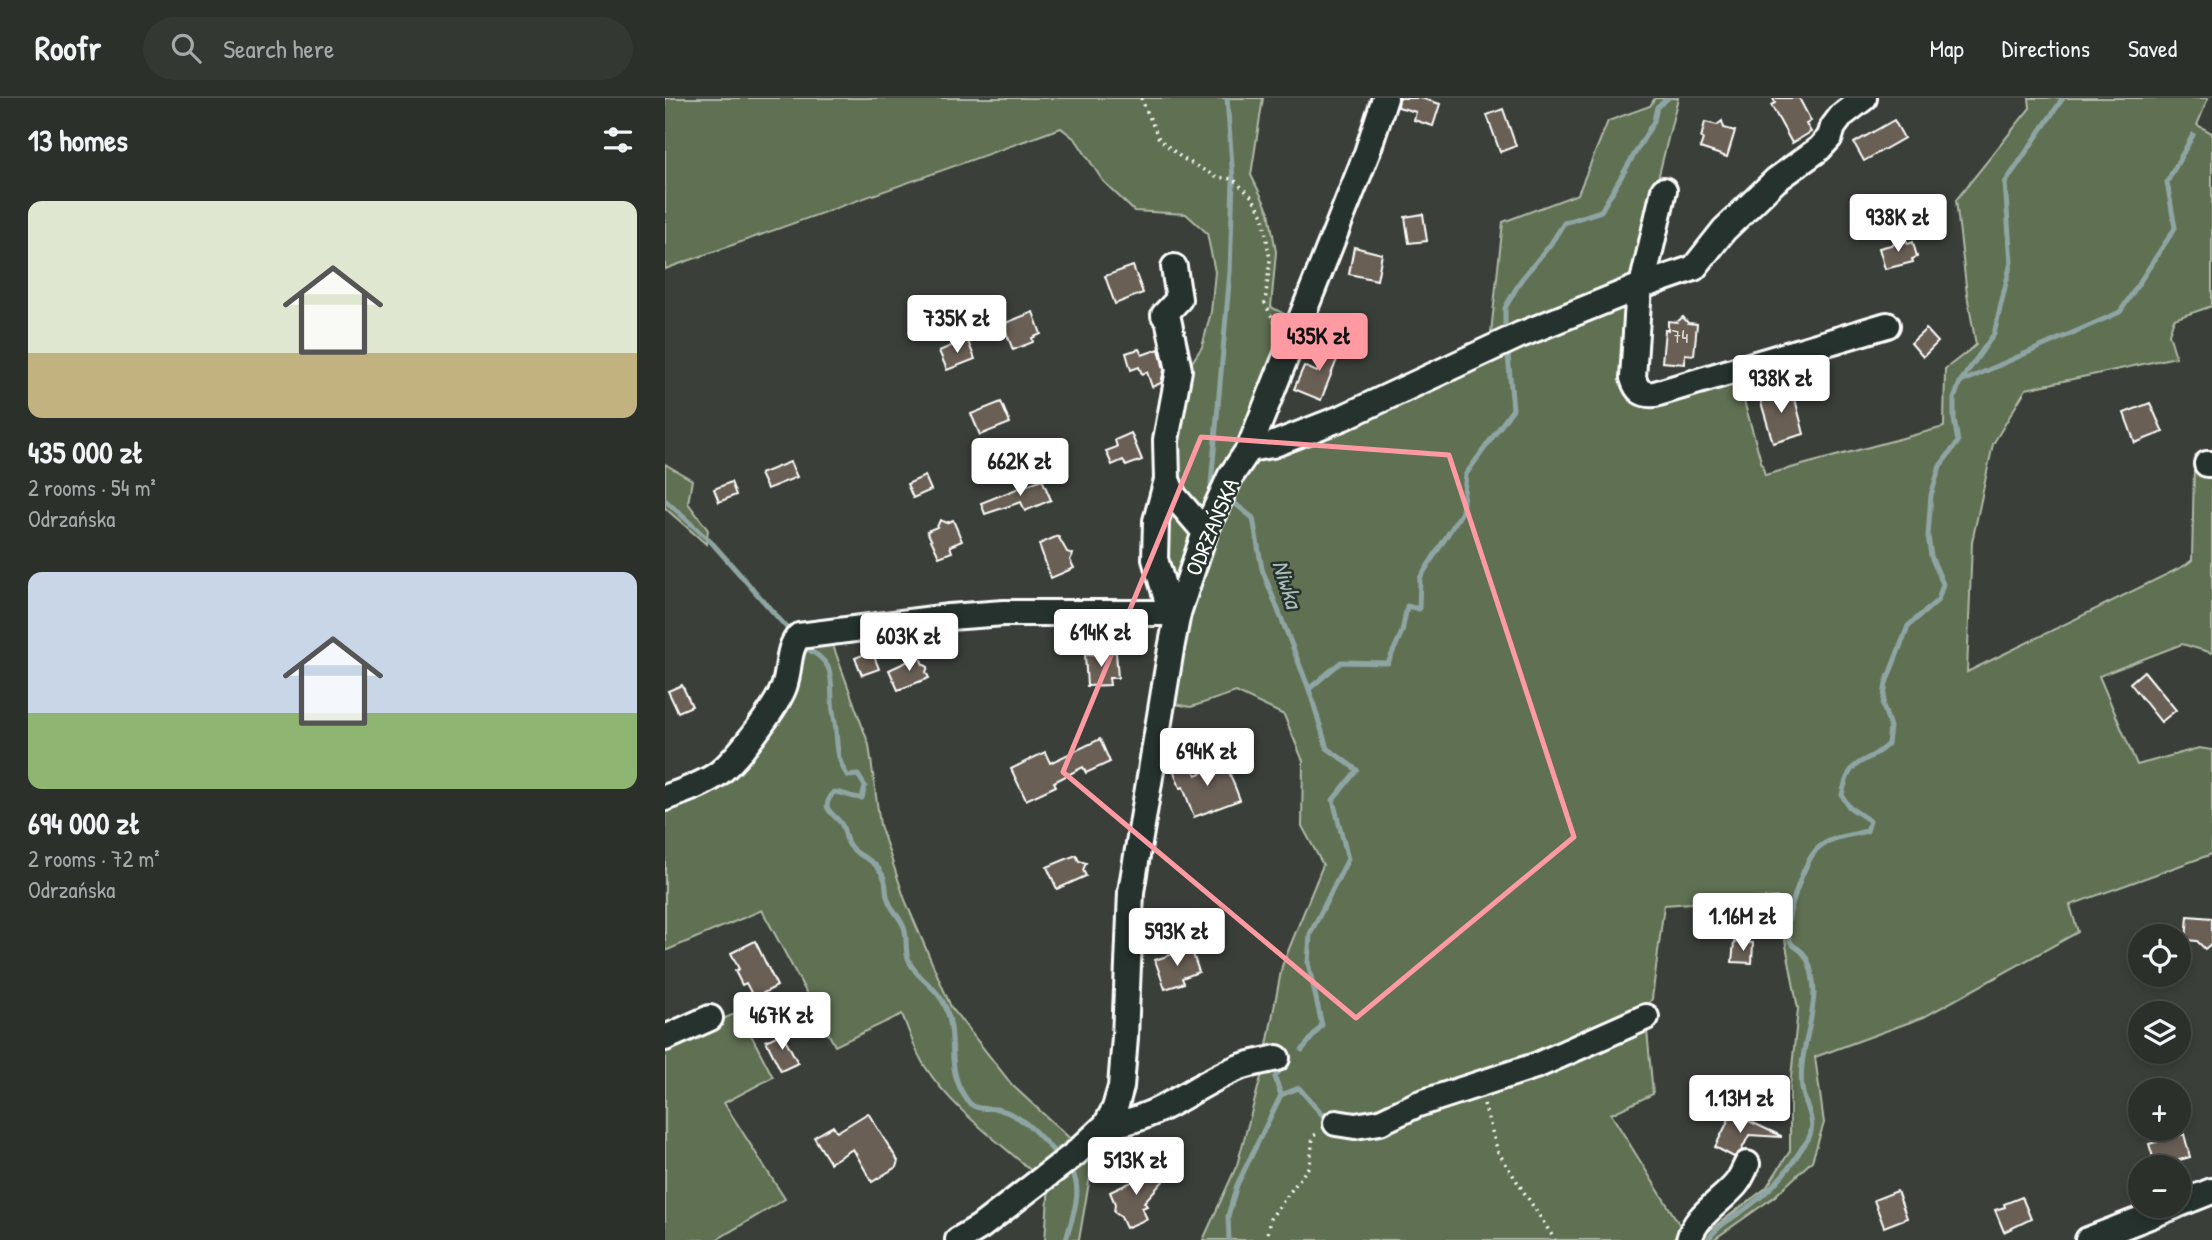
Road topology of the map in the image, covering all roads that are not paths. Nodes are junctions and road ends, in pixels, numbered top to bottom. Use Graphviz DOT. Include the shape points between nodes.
graph roads {
  1 [pos="1385,98"];
  2 [pos="1864,98"];
  3 [pos="1664,190"];
  4 [pos="1174,267"];
  5 [pos="1641,286"];
  6 [pos="1887,325"];
  7 [pos="1249,449"];
  8 [pos="1167,480"];
  9 [pos="1210,522"];
  10 [pos="1174,613"];
  11 [pos="665,798"];
  12 [pos="1646,1017"];
  13 [pos="710,1018"];
  14 [pos="665,1038"];
  15 [pos="1276,1058"];
  16 [pos="1336,1123"];
  17 [pos="1107,1125"];
  18 [pos="1747,1164"];
  19 [pos="2212,1191"];
  20 [pos="2191,1199"];
  21 [pos="2144,1218"];
  22 [pos="958,1240"];
  23 [pos="1689,1240"];
  24 [pos="2088,1240"];
  1 -- 7 [label="street, ODRZAŃSKA"];
  2 -- 5 [label="street" via="1842,115 1819,149 1776,180 1724,230 1693,268"];
  3 -- 5 [label="street"];
  4 -- 8 [label="street" via="1179,299 1164,315 1179,370 1165,440"];
  5 -- 6 [label="street" via="1633,378 1644,395"];
  5 -- 7 [label="street" via="1520,335 1344,417 1272,445"];
  7 -- 9 [label="street, ODRZAŃSKA" via="1230,477"];
  8 -- 9 [label="street" via="1174,496"];
  8 -- 10 [label="street" via="1156,521 1154,559"];
  9 -- 10 [label="street, ODRZAŃSKA"];
  10 -- 11 [label="street" via="1004,613 796,631 789,671 777,701 731,762 706,781"];
  10 -- 17 [label="street, ODRZAŃSKA" via="1131,892 1121,1087"];
  12 -- 16 [label="street" via="1538,1066 1418,1104 1380,1122"];
  13 -- 14 [label="street"];
  15 -- 17 [label="street" via="1240,1067 1140,1118"];
  17 -- 22 [label="street, ODRZAŃSKA" via="1055,1170"];
  18 -- 23 [label="street" via="1737,1183 1711,1206"];
  19 -- 20 [label="street"];
  21 -- 24 [label="street"];
}
